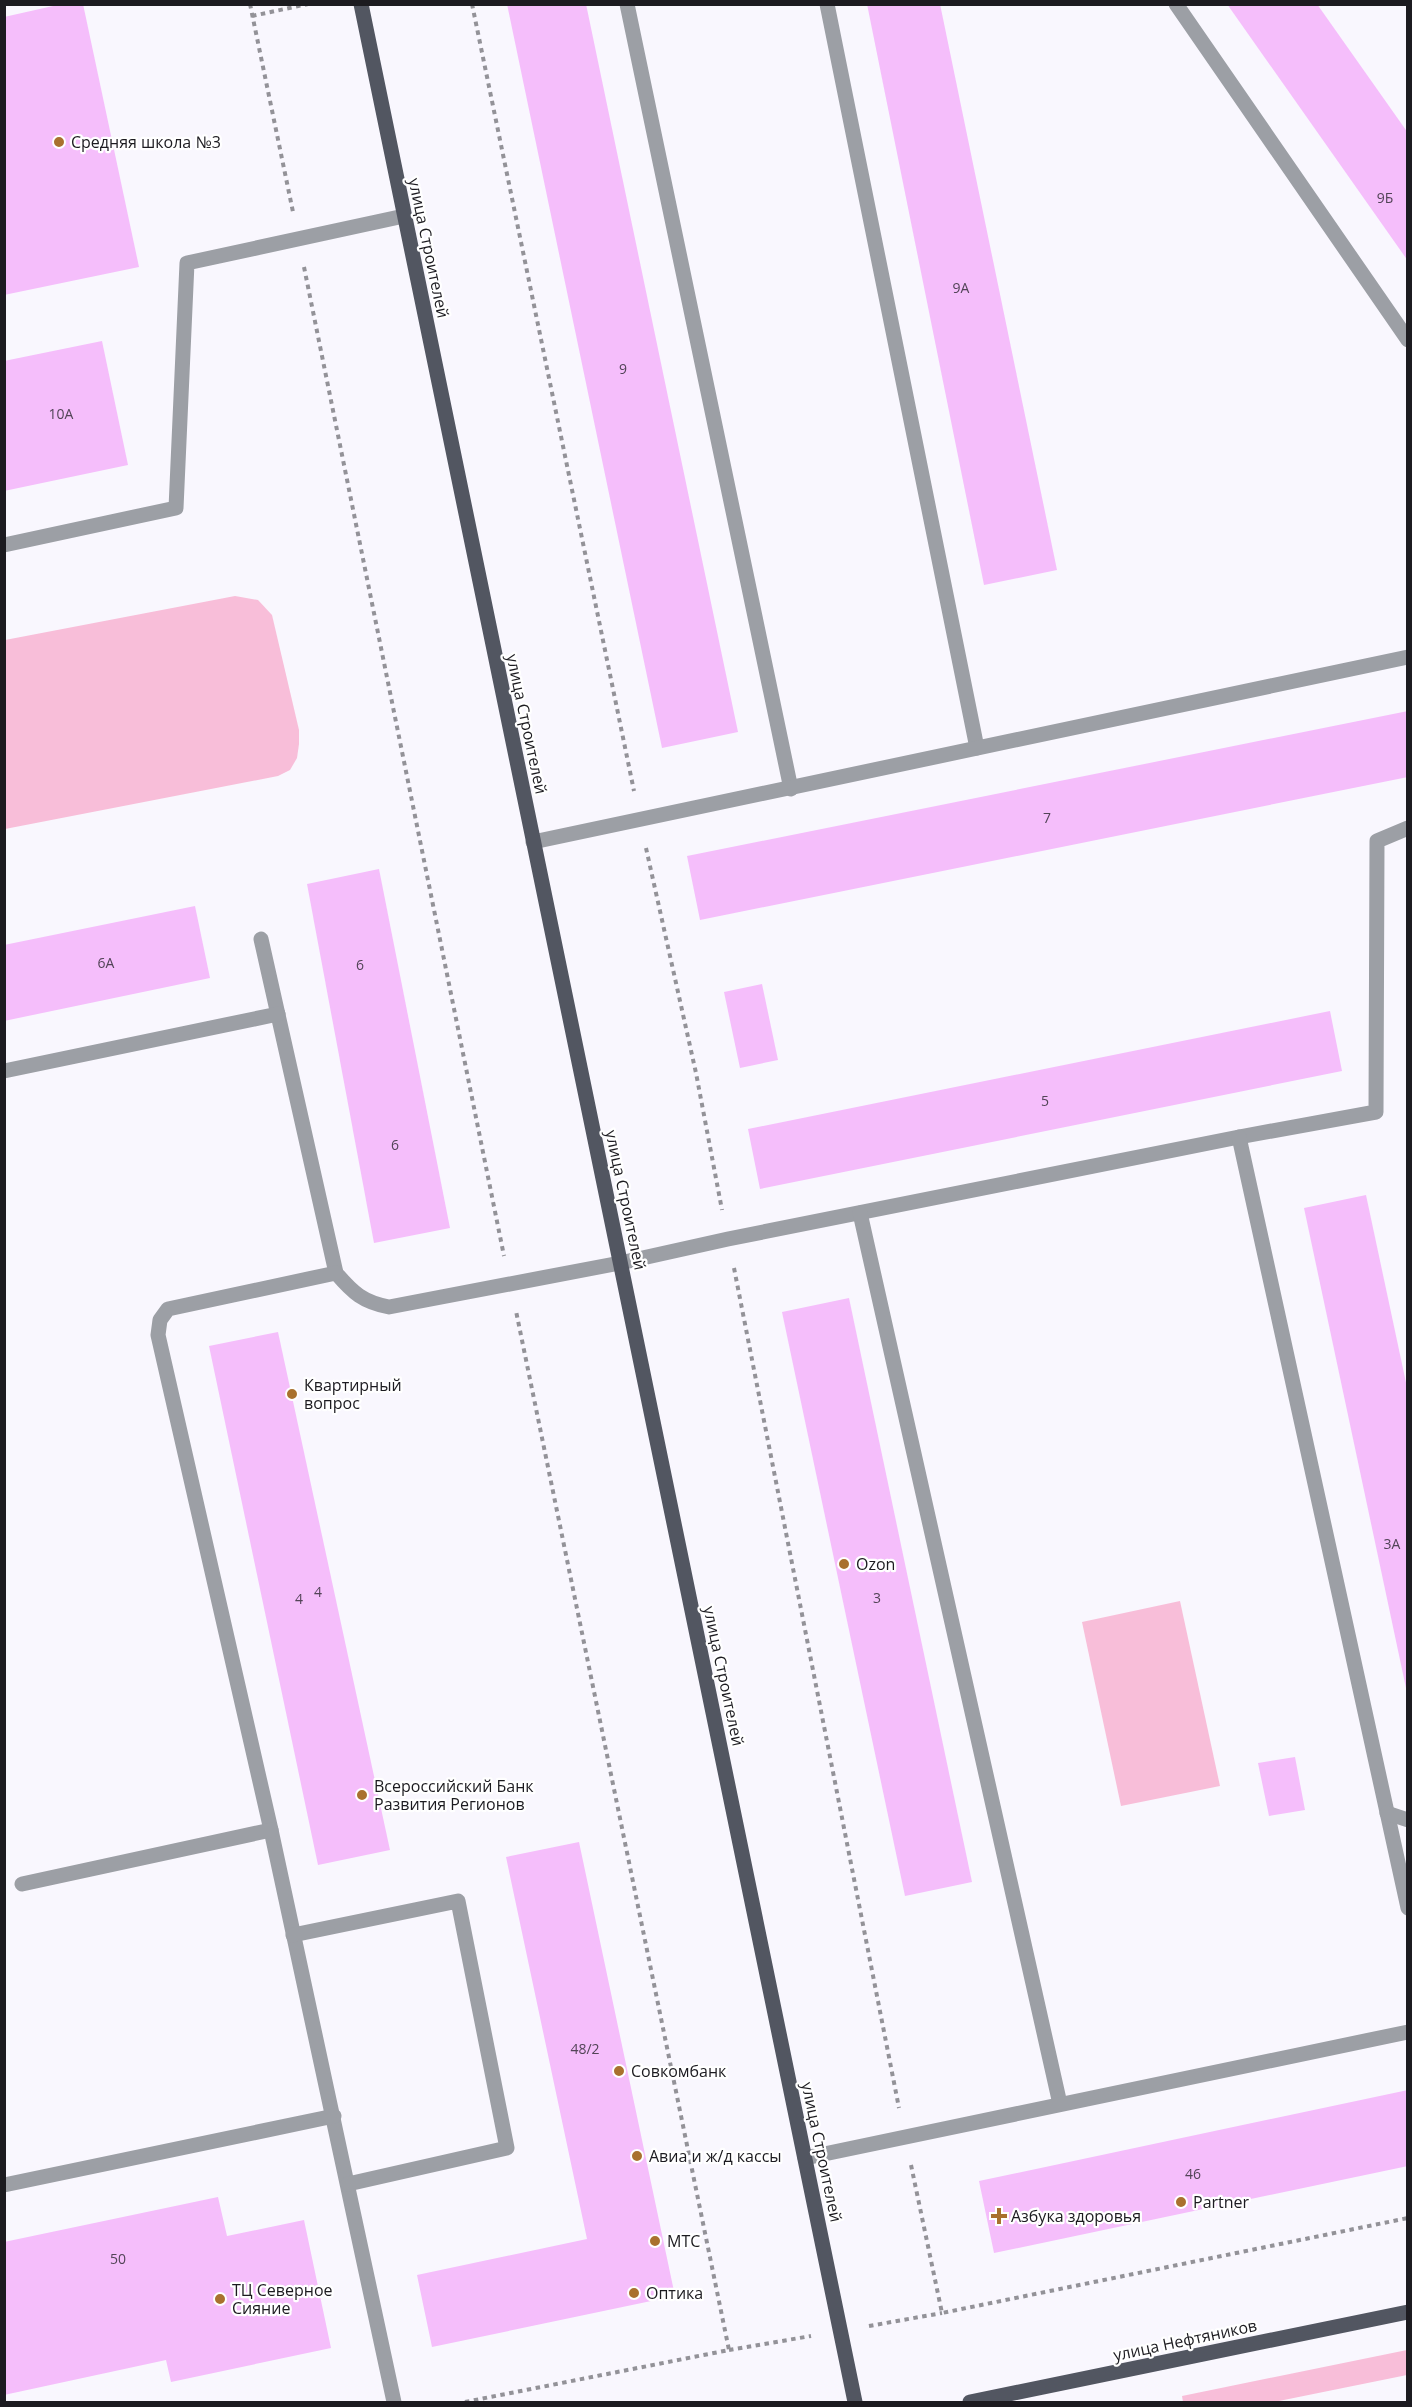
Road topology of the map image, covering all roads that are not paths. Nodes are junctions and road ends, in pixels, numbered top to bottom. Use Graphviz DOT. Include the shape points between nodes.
graph roads {
  1 [pos="361,4"];
  2 [pos="627,4"];
  3 [pos="827,4"];
  4 [pos="1176,4"];
  5 [pos="404,216"];
  6 [pos="1407,340"];
  7 [pos="4,545"];
  8 [pos="1407,657"];
  9 [pos="977,748"];
  10 [pos="791,789"];
  11 [pos="1407,828"];
  12 [pos="533,842"];
  13 [pos="261,939"];
  14 [pos="278,1014"];
  15 [pos="4,1071"];
  16 [pos="1239,1137"];
  17 [pos="860,1213"];
  18 [pos="620,1263"];
  19 [pos="336,1273"];
  20 [pos="1387,1812"];
  21 [pos="1407,1820"];
  22 [pos="271,1830"];
  23 [pos="22,1884"];
  24 [pos="1407,1908"];
  25 [pos="293,1935"];
  26 [pos="1407,2032"];
  27 [pos="1060,2104"];
  28 [pos="334,2116"];
  29 [pos="805,2158"];
  30 [pos="348,2184"];
  31 [pos="4,2185"];
  32 [pos="1407,2312"];
  33 [pos="394,2403"];
  34 [pos="855,2403"];
  35 [pos="970,2403"];
  1 -- 5 [label="main road, улица Строителей"];
  2 -- 10 [label="lane"];
  3 -- 9 [label="lane"];
  4 -- 6 [label="lane"];
  5 -- 7 [label="lane" via="187,263 176,508"];
  5 -- 12 [label="main road, улица Строителей"];
  8 -- 9 [label="lane"];
  9 -- 10 [label="lane"];
  10 -- 12 [label="lane"];
  11 -- 16 [label="lane" via="1377,841 1376,1112"];
  12 -- 18 [label="main road, улица Строителей"];
  13 -- 14 [label="lane"];
  14 -- 15 [label="lane"];
  14 -- 19 [label="lane"];
  16 -- 17 [label="lane"];
  16 -- 20 [label="lane"];
  17 -- 18 [label="lane"];
  17 -- 27 [label="lane"];
  18 -- 19 [label="lane" via="389,1307 370,1303 350,1290"];
  18 -- 29 [label="main road, улица Строителей"];
  19 -- 22 [label="lane" via="168,1309 160,1320 158,1335"];
  20 -- 21 [label="lane"];
  20 -- 24 [label="lane"];
  22 -- 23 [label="lane"];
  22 -- 25 [label="lane"];
  25 -- 28 [label="lane"];
  25 -- 30 [label="lane" via="458,1901 507,2148"];
  26 -- 27 [label="lane"];
  27 -- 29 [label="lane"];
  28 -- 30 [label="lane"];
  28 -- 31 [label="lane"];
  29 -- 34 [label="main road, улица Строителей"];
  30 -- 33 [label="lane"];
  32 -- 35 [label="main road, улица Нефтяников"];
}
